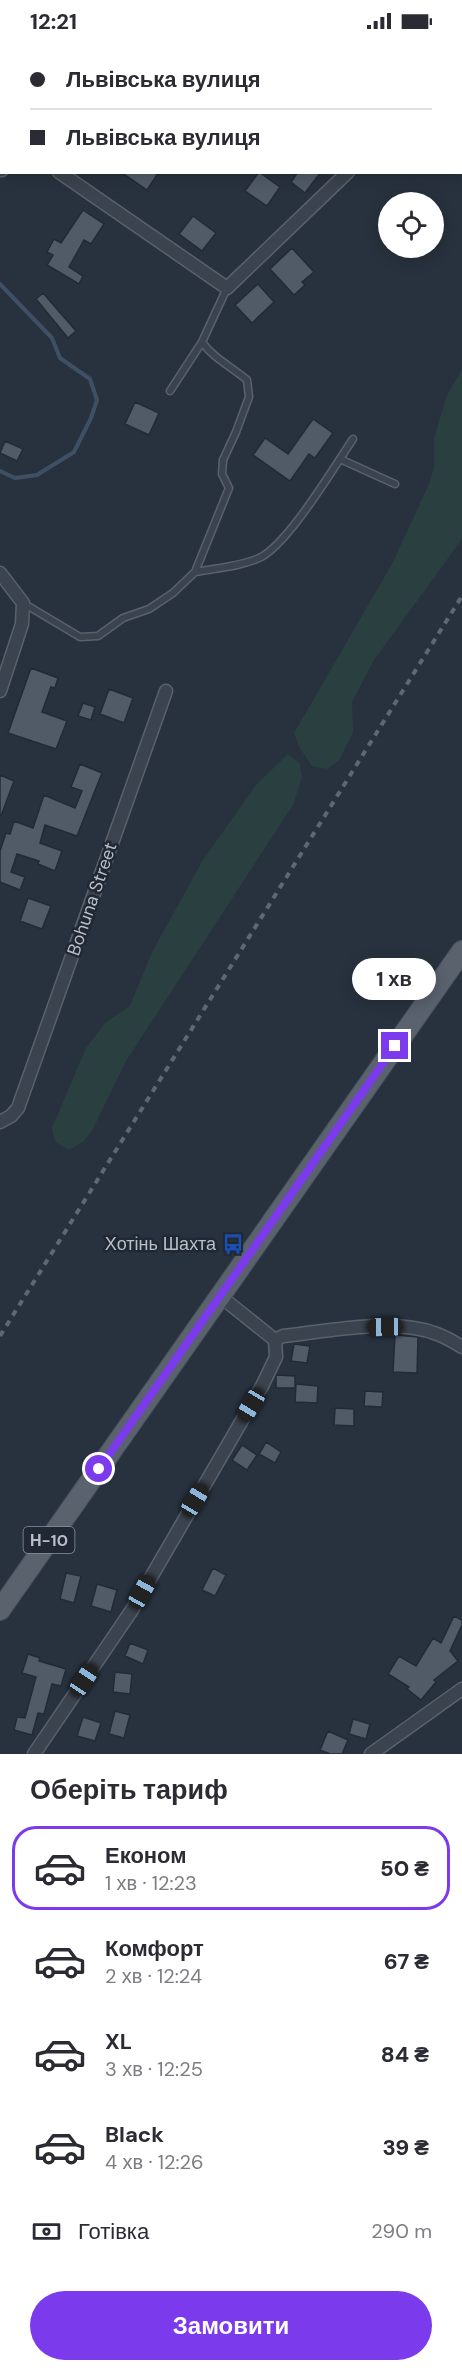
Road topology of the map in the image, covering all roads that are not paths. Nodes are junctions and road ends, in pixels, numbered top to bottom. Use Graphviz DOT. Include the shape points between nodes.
graph roads {
  1 [pos="62,174"];
  2 [pos="346,174"];
  3 [pos="227,288"];
  4 [pos="202,342"];
  5 [pos="170,391"];
  6 [pos="353,439"];
  7 [pos="340,459"];
  8 [pos="395,484"];
  9 [pos="195,572"];
  10 [pos="0,573"];
  11 [pos="22,607"];
  12 [pos="0,690"];
  13 [pos="166,691"];
  14 [pos="462,951"];
  15 [pos="0,1122"];
  16 [pos="220,1296"];
  17 [pos="275,1340"];
  18 [pos="462,1347"];
  19 [pos="0,1610"];
  20 [pos="462,1689"];
  21 [pos="34,1754"];
  22 [pos="371,1754"];
  1 -- 3 [label="street"];
  2 -- 3 [label="street"];
  3 -- 4 [label="lane"];
  4 -- 5 [label="lane"];
  4 -- 9 [label="lane" via="210,353 247,380 249,397 223,460 222,474 229,488"];
  6 -- 7 [label="lane"];
  7 -- 8 [label="lane"];
  7 -- 9 [label="lane" via="271,551 247,562"];
  9 -- 11 [label="lane" via="148,609 89,638"];
  10 -- 11 [label="street"];
  11 -- 12 [label="street" via="22,624"];
  13 -- 15 [label="street, Bohuna Street" via="18,1108"];
  14 -- 16 [label="main road, Н-10"];
  16 -- 17 [label="street"];
  16 -- 19 [label="main road, Н-10"];
  17 -- 18 [label="street" via="283,1336 401,1326 435,1333"];
  17 -- 21 [label="street" via="276,1357 262,1386 132,1610"];
  20 -- 22 [label="street"];
}
